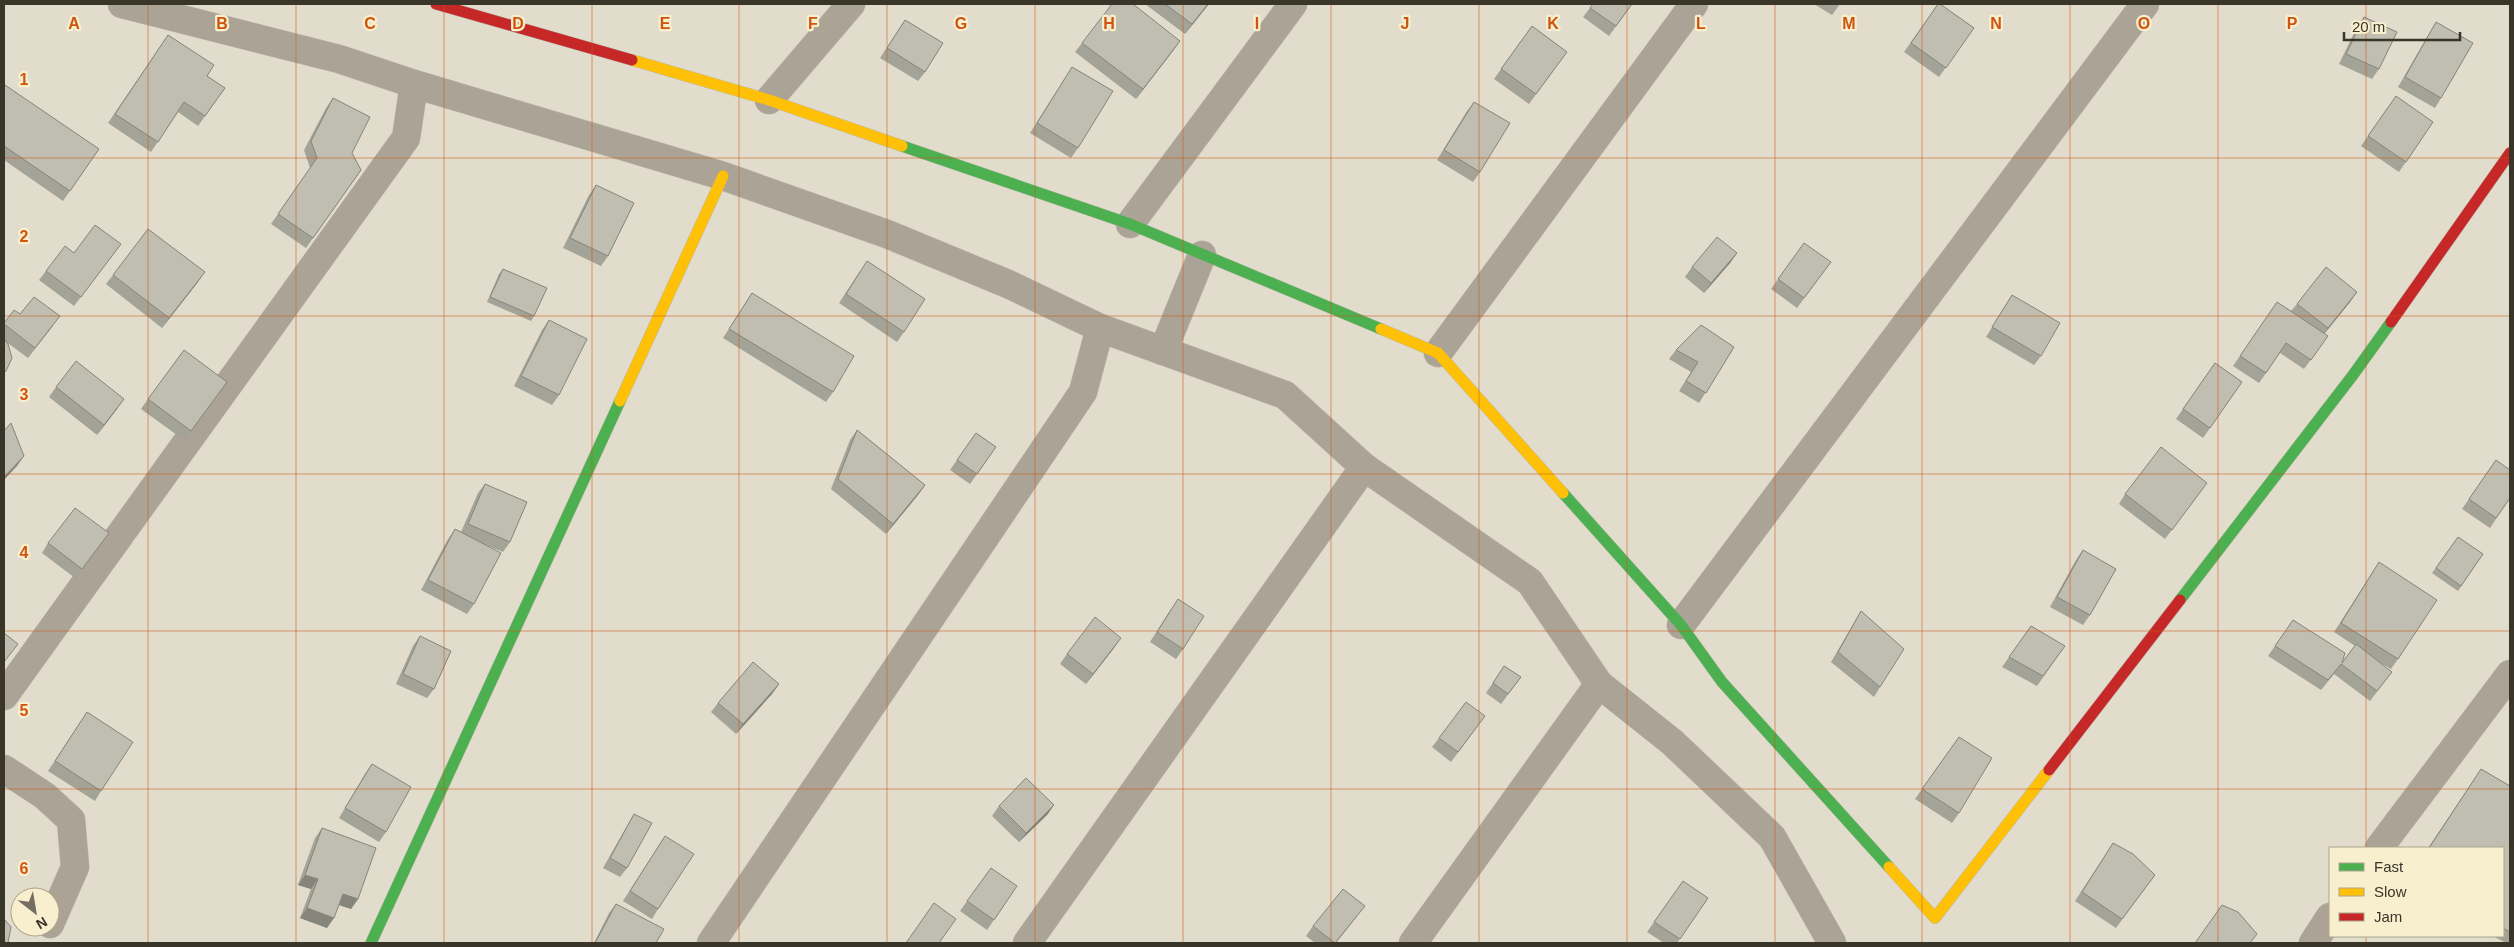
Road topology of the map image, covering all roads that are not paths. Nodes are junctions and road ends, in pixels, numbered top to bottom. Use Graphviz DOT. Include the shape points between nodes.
graph roads {
  1 [pos="122,4"];
  2 [pos="436,4"];
  3 [pos="851,4"];
  4 [pos="1293,4"];
  5 [pos="1694,4"];
  6 [pos="2145,4"];
  7 [pos="414,84"];
  8 [pos="769,100"];
  9 [pos="2510,153"];
  10 [pos="723,176"];
  11 [pos="1130,224"];
  12 [pos="1202,254"];
  13 [pos="1100,328"];
  14 [pos="1163,351"];
  15 [pos="1438,353"];
  16 [pos="1364,467"];
  17 [pos="1681,625"];
  18 [pos="2510,674"];
  19 [pos="1599,684"];
  20 [pos="4,696"];
  21 [pos="4,769"];
  22 [pos="2380,847"];
  23 [pos="60,900"];
  24 [pos="2329,919"];
  25 [pos="370,943"];
  26 [pos="711,943"];
  27 [pos="1027,943"];
  28 [pos="1413,943"];
  29 [pos="1832,943"];
  30 [pos="2313,943"];
  1 -- 7 [label="street" via="340,59"];
  2 -- 8 [label="street"];
  3 -- 8 [label="street"];
  4 -- 11 [label="street"];
  5 -- 15 [label="street"];
  6 -- 17 [label="street"];
  7 -- 10 [label="street"];
  7 -- 20 [label="street" via="406,138"];
  8 -- 11 [label="street"];
  9 -- 17 [label="street" via="2353,375 1935,918 1722,682"];
  10 -- 13 [label="street" via="887,234 1008,284"];
  10 -- 25 [label="street"];
  11 -- 12 [label="street"];
  12 -- 14 [label="street"];
  12 -- 15 [label="street"];
  13 -- 14 [label="street"];
  13 -- 26 [label="street" via="1083,392"];
  14 -- 16 [label="street" via="1285,394"];
  15 -- 17 [label="street"];
  16 -- 19 [label="street" via="1530,582"];
  16 -- 27 [label="street"];
  18 -- 22 [label="street"];
  19 -- 28 [label="street"];
  19 -- 29 [label="street" via="1672,742 1772,837"];
  21 -- 23 [label="street" via="45,796 71,820 75,867"];
  24 -- 30 [label="street"];
}
